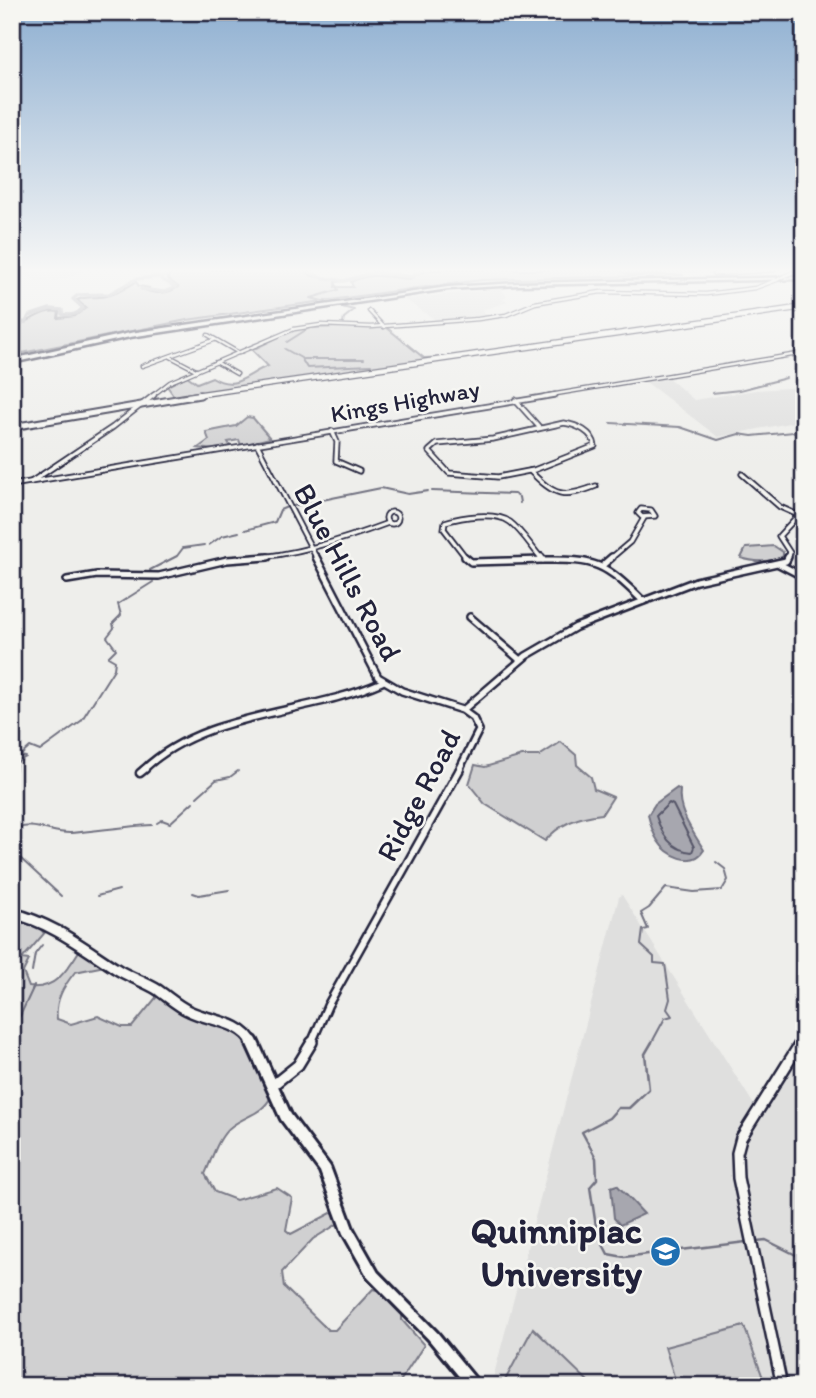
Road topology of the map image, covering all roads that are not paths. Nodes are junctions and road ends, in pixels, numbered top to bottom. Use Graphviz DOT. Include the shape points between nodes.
graph roads {
  1 [pos="121,335"];
  2 [pos="129,335"];
  3 [pos="208,335"];
  4 [pos="279,335"];
  5 [pos="612,335"];
  6 [pos="214,340"];
  7 [pos="239,353"];
  8 [pos="804,353"];
  9 [pos="170,356"];
  10 [pos="12,360"];
  11 [pos="216,362"];
  12 [pos="142,366"];
  13 [pos="195,370"];
  14 [pos="237,373"];
  15 [pos="515,400"];
  16 [pos="142,403"];
  17 [pos="12,427"];
  18 [pos="540,428"];
  19 [pos="332,431"];
  20 [pos="257,444"];
  21 [pos="359,471"];
  22 [pos="530,471"];
  23 [pos="742,474"];
  24 [pos="31,482"];
  25 [pos="12,485"];
  26 [pos="596,486"];
  27 [pos="804,509"];
  28 [pos="798,515"];
  29 [pos="644,518"];
  30 [pos="388,523"];
  31 [pos="311,548"];
  32 [pos="542,560"];
  33 [pos="604,564"];
  34 [pos="779,564"];
  35 [pos="804,577"];
  36 [pos="67,580"];
  37 [pos="643,601"];
  38 [pos="470,617"];
  39 [pos="520,660"];
  40 [pos="382,682"];
  41 [pos="463,710"];
  42 [pos="140,773"];
  43 [pos="12,913"];
  44 [pos="804,1037"];
  45 [pos="272,1087"];
  46 [pos="474,1386"];
  47 [pos="782,1386"];
  1 -- 10 [label="highway"];
  2 -- 10 [label="highway"];
  3 -- 6 [label="street"];
  4 -- 7 [label="street"];
  5 -- 16 [label="main road"];
  6 -- 7 [label="street"];
  6 -- 9 [label="street"];
  7 -- 11 [label="street"];
  8 -- 15 [label="street, Kings Highway"];
  9 -- 12 [label="street"];
  9 -- 13 [label="street"];
  11 -- 13 [label="street"];
  11 -- 14 [label="street"];
  13 -- 16 [label="street"];
  15 -- 18 [label="street"];
  15 -- 19 [label="street, Kings Highway"];
  16 -- 17 [label="main road"];
  16 -- 24 [label="street"];
  18 -- 22 [label="street" via="572,423 595,445"];
  18 -- 22 [label="street" via="486,440 437,444 429,450 443,470 453,474 498,477"];
  19 -- 20 [label="street, Kings Highway"];
  19 -- 21 [label="street" via="337,461"];
  20 -- 24 [label="street, Kings Highway"];
  20 -- 31 [label="street, Blue Hills Road"];
  22 -- 26 [label="street" via="558,496"];
  23 -- 28 [label="street" via="780,507"];
  24 -- 25 [label="street, Kings Highway"];
  27 -- 28 [label="street"];
  28 -- 34 [label="street" via="779,536 791,556"];
  29 -- 33 [label="street" via="630,542"];
  30 -- 31 [label="street"];
  31 -- 36 [label="street" via="268,558 221,561 159,576 97,575"];
  31 -- 40 [label="street, Blue Hills Road"];
  32 -- 32 [label="street" via="471,562 445,532 444,524 457,518 504,518"];
  32 -- 33 [label="street" via="584,559"];
  33 -- 37 [label="street"];
  34 -- 35 [label="street"];
  34 -- 37 [label="street, Ridge Road" via="700,580"];
  37 -- 39 [label="street, Ridge Road" via="576,627"];
  38 -- 39 [label="street"];
  39 -- 41 [label="street, Ridge Road"];
  40 -- 41 [label="street, Blue Hills Road"];
  40 -- 42 [label="street" via="189,738 148,761"];
  41 -- 45 [label="street, Ridge Road" via="477,724 477,739 328,1005 308,1051"];
  43 -- 45 [label="main road" via="69,936 191,1013 246,1032"];
  44 -- 47 [label="street" via="745,1130 737,1153 738,1178"];
  45 -- 46 [label="main road" via="292,1126 321,1161 348,1231 378,1283 433,1336"];
}
